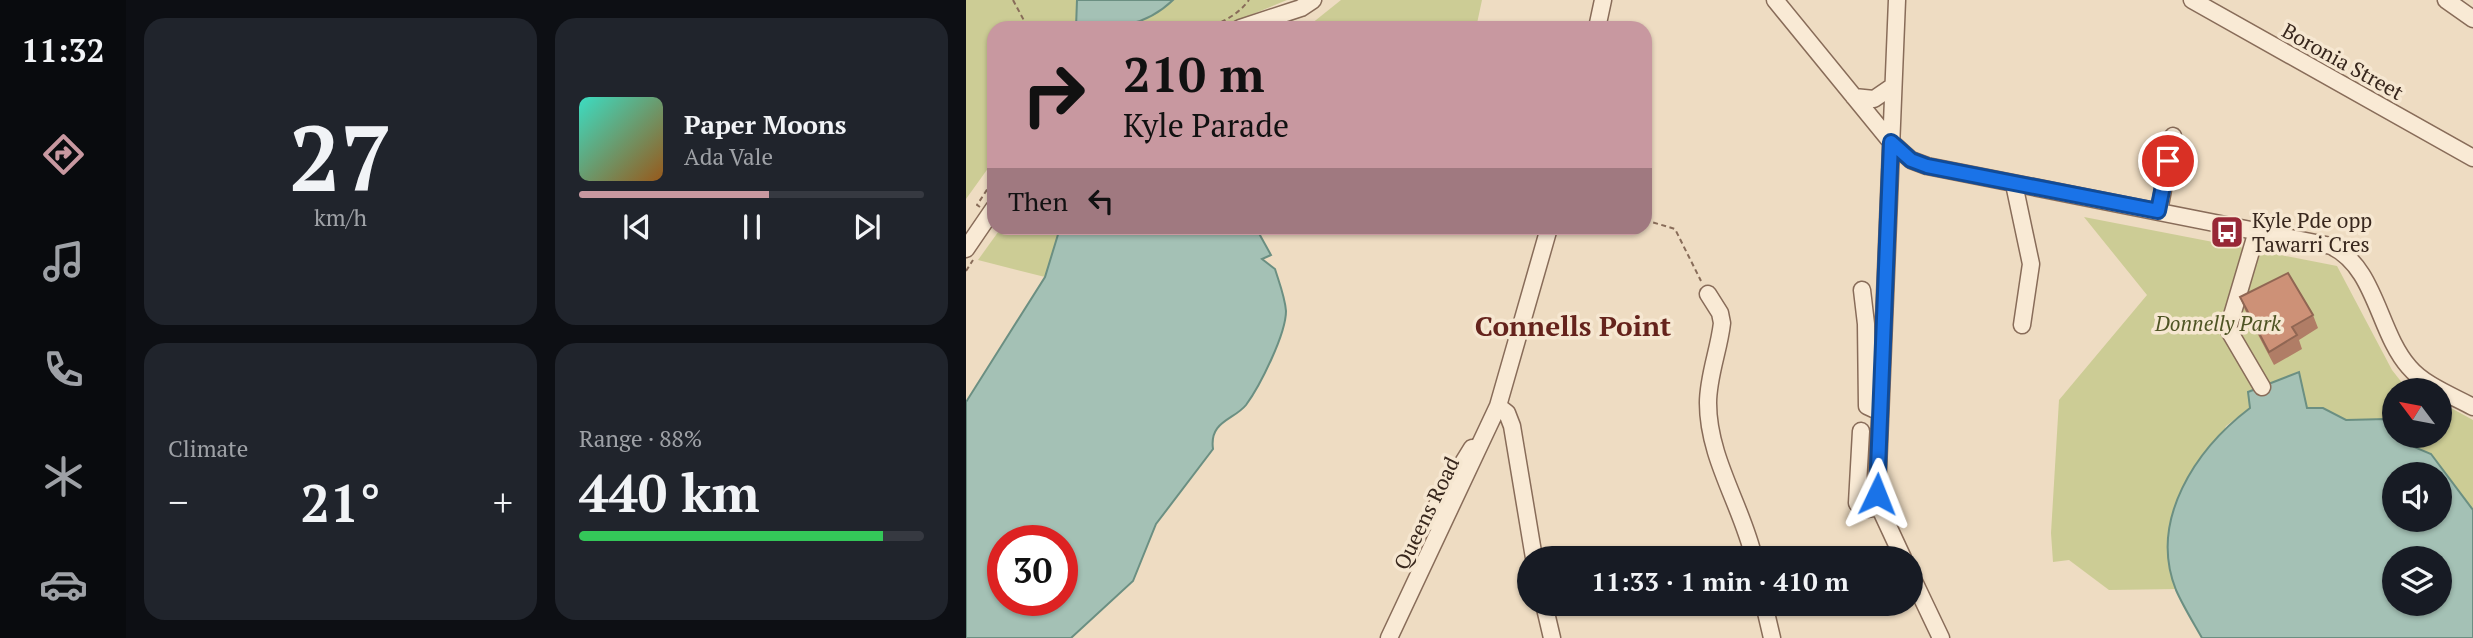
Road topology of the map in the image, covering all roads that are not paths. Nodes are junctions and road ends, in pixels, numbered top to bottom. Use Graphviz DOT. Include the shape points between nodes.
graph roads {
  1 [pos="1314,0"];
  2 [pos="1603,0"];
  3 [pos="1775,0"];
  4 [pos="1897,0"];
  5 [pos="2192,0"];
  6 [pos="2446,0"];
  7 [pos="2473,19"];
  8 [pos="1261,21"];
  9 [pos="1598,21"];
  10 [pos="1893,86"];
  11 [pos="1854,97"];
  12 [pos="2173,136"];
  13 [pos="1891,142"];
  14 [pos="2473,158"];
  15 [pos="2014,184"];
  16 [pos="2158,211"];
  17 [pos="987,218"];
  18 [pos="2257,230"];
  19 [pos="1547,235"];
  20 [pos="966,249"];
  21 [pos="1861,290"];
  22 [pos="1708,294"];
  23 [pos="2022,325"];
  24 [pos="2262,387"];
  25 [pos="1498,406"];
  26 [pos="2473,407"];
  27 [pos="1880,412"];
  28 [pos="1861,431"];
  29 [pos="1481,447"];
  30 [pos="1880,507"];
  31 [pos="1426,523"];
  32 [pos="1532,546"];
  33 [pos="1751,546"];
  34 [pos="1898,546"];
  35 [pos="1923,600"];
  36 [pos="1547,616"];
  37 [pos="1767,616"];
  38 [pos="1389,638"];
  39 [pos="1552,638"];
  40 [pos="1772,638"];
  41 [pos="1941,638"];
  1 -- 8 [label="street"];
  2 -- 9 [label="street"];
  3 -- 11 [label="street"];
  4 -- 10 [label="street"];
  5 -- 14 [label="street, Boronia Street"];
  6 -- 7 [label="street"];
  10 -- 11 [label="street" via="1874,99"];
  10 -- 13 [label="street"];
  11 -- 13 [label="street"];
  12 -- 16 [label="street"];
  13 -- 15 [label="street" via="1919,164"];
  13 -- 27 [label="street"];
  15 -- 16 [label="street"];
  15 -- 23 [label="street" via="2031,264"];
  16 -- 18 [label="street"];
  17 -- 20 [label="street"];
  18 -- 24 [label="street" via="2228,329"];
  18 -- 26 [label="street" via="2342,251 2361,273 2395,348 2410,368"];
  19 -- 25 [label="street, Queens Road"];
  21 -- 27 [label="street" via="1867,406"];
  22 -- 33 [label="street" via="1722,323 1708,405 1714,444"];
  25 -- 29 [label="street, Queens Road"];
  25 -- 32 [label="street" via="1512,426"];
  27 -- 30 [label="street"];
  28 -- 30 [label="street" via="1857,503 1862,510"];
  29 -- 31 [label="street" via="1469,451"];
  29 -- 38 [label="street, Queens Road"];
  30 -- 34 [label="street"];
  35 -- 41 [label="street"];
  36 -- 39 [label="street"];
  37 -- 40 [label="street"];
}
